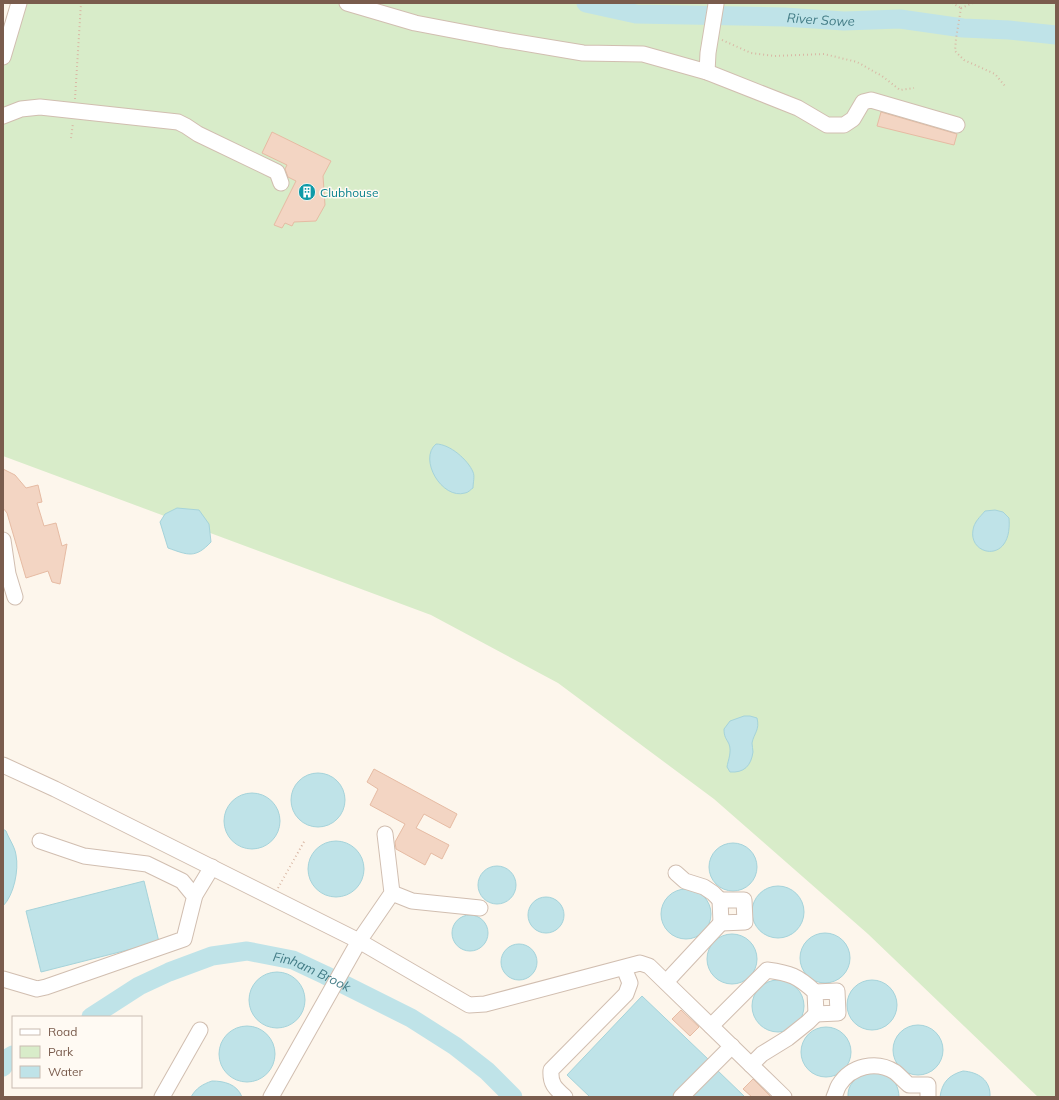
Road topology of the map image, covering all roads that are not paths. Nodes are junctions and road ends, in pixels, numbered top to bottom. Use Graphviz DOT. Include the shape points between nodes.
graph roads {
  1 [pos="19,3"];
  2 [pos="347,3"];
  3 [pos="716,4"];
  4 [pos="3,57"];
  5 [pos="707,72"];
  6 [pos="3,116"];
  7 [pos="956,125"];
  8 [pos="281,183"];
  9 [pos="3,540"];
  10 [pos="15,597"];
  11 [pos="3,765"];
  12 [pos="385,834"];
  13 [pos="40,841"];
  14 [pos="212,867"];
  15 [pos="676,872"];
  16 [pos="392,893"];
  17 [pos="195,895"];
  18 [pos="720,900"];
  19 [pos="480,908"];
  20 [pos="720,923"];
  21 [pos="359,941"];
  22 [pos="624,968"];
  23 [pos="3,979"];
  24 [pos="666,982"];
  25 [pos="815,992"];
  26 [pos="816,1014"];
  27 [pos="711,1026"];
  28 [pos="200,1030"];
  29 [pos="732,1046"];
  30 [pos="751,1065"];
  31 [pos="909,1091"];
  32 [pos="162,1097"];
  33 [pos="271,1097"];
  34 [pos="565,1097"];
  35 [pos="681,1097"];
  36 [pos="784,1097"];
  37 [pos="834,1097"];
  38 [pos="928,1097"];
  1 -- 4 [label="lane"];
  2 -- 5 [label="lane" via="415,23 583,53 643,54"];
  3 -- 5 [label="lane"];
  5 -- 7 [label="lane" via="798,108 827,125 844,125 853,119 863,102 871,100"];
  6 -- 8 [label="lane" via="21,109 40,107 178,122 277,172"];
  9 -- 10 [label="lane" via="8,574"];
  11 -- 14 [label="lane"];
  12 -- 16 [label="lane"];
  13 -- 17 [label="lane" via="84,856 147,864 182,881"];
  14 -- 17 [label="lane"];
  14 -- 21 [label="lane"];
  15 -- 18 [label="lane" via="685,881 704,887"];
  16 -- 19 [label="lane" via="412,901"];
  16 -- 21 [label="lane"];
  17 -- 23 [label="lane" via="184,938 42,988"];
  18 -- 20 [label="lane"];
  18 -- 20 [label="lane" via="744,900 745,922"];
  20 -- 24 [label="lane"];
  21 -- 22 [label="lane" via="469,1005 485,1004"];
  21 -- 33 [label="lane"];
  22 -- 24 [label="lane" via="640,963 649,966"];
  22 -- 34 [label="lane" via="630,984 626,994 551,1070 550,1079"];
  24 -- 27 [label="lane"];
  25 -- 26 [label="lane"];
  25 -- 26 [label="lane" via="837,991 838,998 838,1013"];
  25 -- 27 [label="lane" via="792,974 767,970"];
  26 -- 30 [label="lane"];
  27 -- 29 [label="lane"];
  28 -- 32 [label="lane"];
  29 -- 30 [label="lane"];
  29 -- 35 [label="lane"];
  30 -- 36 [label="lane"];
  31 -- 37 [label="lane" via="894,1072 871,1066 849,1074 839,1085"];
  31 -- 38 [label="lane" via="928,1085"];
}
